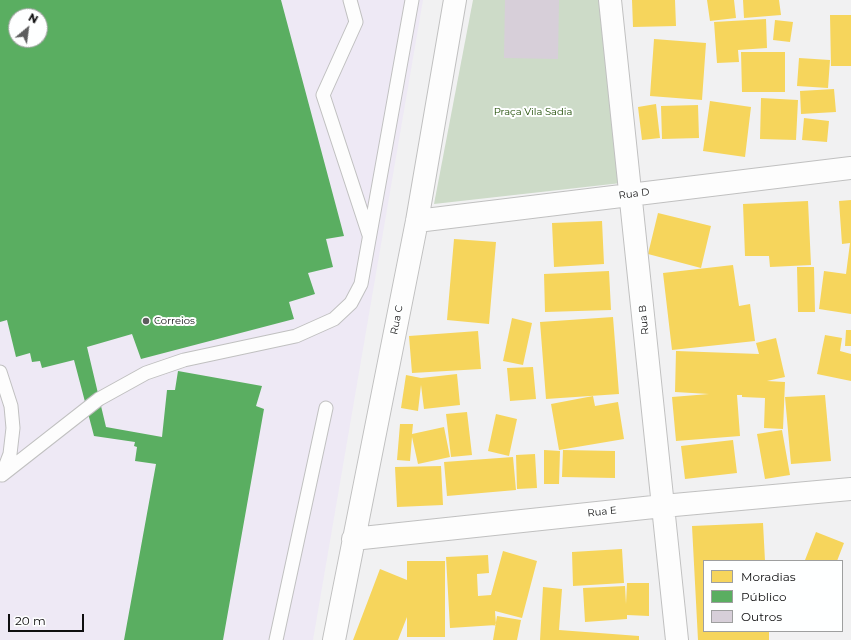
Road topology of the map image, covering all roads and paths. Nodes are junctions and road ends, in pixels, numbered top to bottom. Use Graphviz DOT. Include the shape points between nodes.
graph roads {
  1 [pos="351,0"];
  2 [pos="412,0"];
  3 [pos="455,0"];
  4 [pos="610,0"];
  5 [pos="851,168"];
  6 [pos="632,194"];
  7 [pos="417,221"];
  8 [pos="370,237"];
  9 [pos="0,372"];
  10 [pos="326,408"];
  11 [pos="1,476"];
  12 [pos="851,489"];
  13 [pos="663,506"];
  14 [pos="353,539"];
  15 [pos="276,640"];
  16 [pos="334,640"];
  17 [pos="677,640"];
  1 -- 8 [label="lane" via="356,22 323,96"];
  2 -- 8 [label="lane"];
  3 -- 7 [label="street, Rua C"];
  4 -- 6 [label="street, Rua B"];
  5 -- 6 [label="street, Rua D"];
  6 -- 7 [label="street, Rua D"];
  6 -- 13 [label="street, Rua B"];
  7 -- 14 [label="street, Rua C"];
  8 -- 11 [label="lane" via="361,284 351,303 334,319 296,336 184,360 146,373 99,399"];
  9 -- 11 [label="lane" via="12,406 13,428 10,454"];
  10 -- 15 [label="lane"];
  12 -- 13 [label="street, Rua E"];
  13 -- 14 [label="street, Rua E"];
  13 -- 17 [label="street, Rua B"];
  14 -- 16 [label="street, Rua C"];
}
